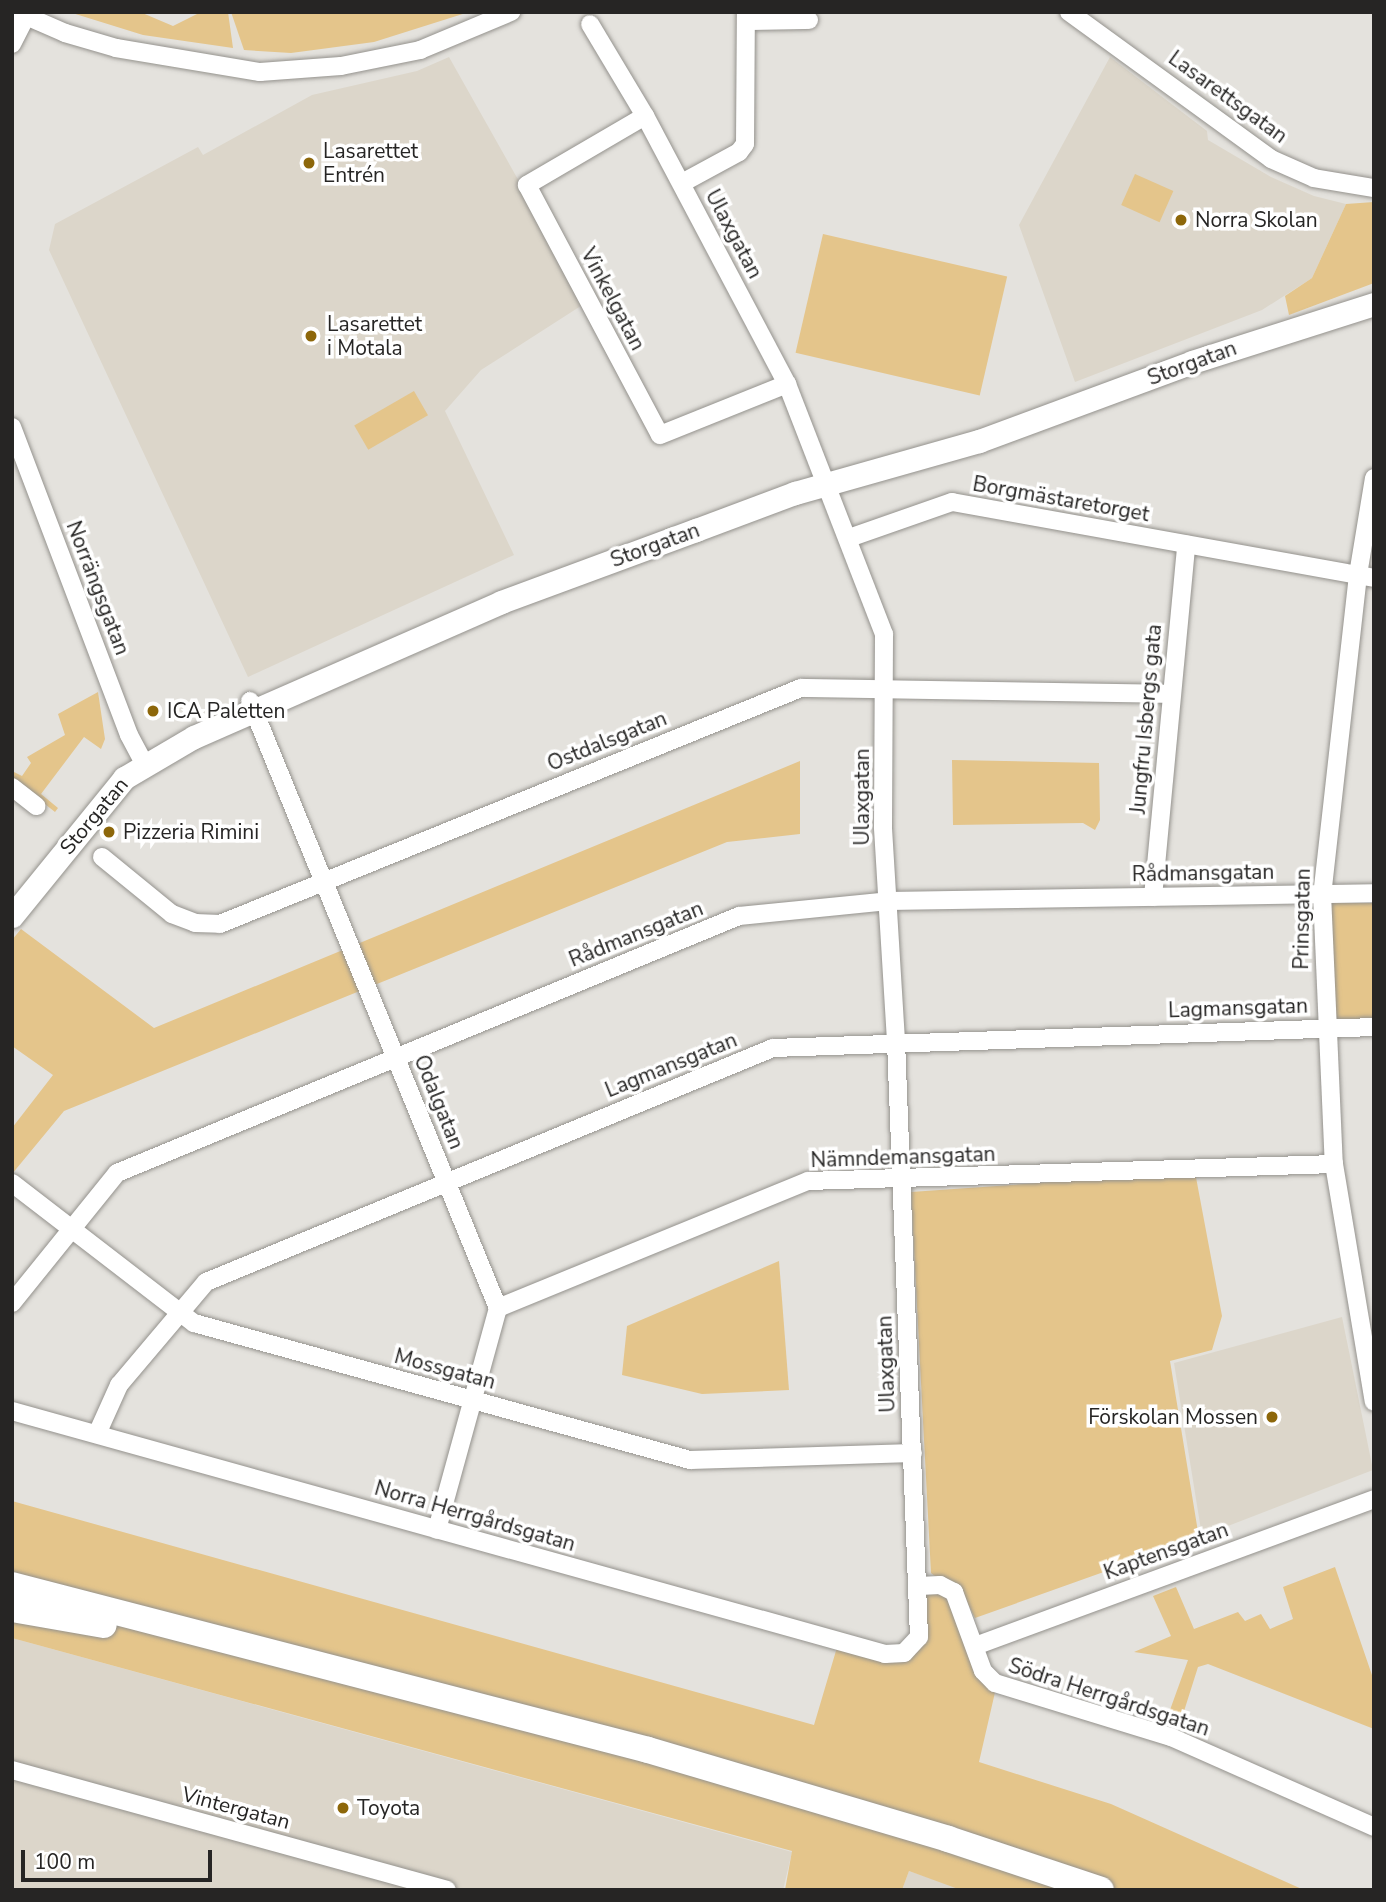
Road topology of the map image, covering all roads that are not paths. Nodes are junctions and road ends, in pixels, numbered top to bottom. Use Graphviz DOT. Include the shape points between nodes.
graph roads {
  1 [pos="511,12"];
  2 [pos="1069,12"];
  3 [pos="21,15"];
  4 [pos="746,16"];
  5 [pos="809,20"];
  6 [pos="590,24"];
  7 [pos="12,44"];
  8 [pos="645,116"];
  9 [pos="682,183"];
  10 [pos="1374,188"];
  11 [pos="1374,290"];
  12 [pos="1374,304"];
  13 [pos="787,384"];
  14 [pos="12,427"];
  15 [pos="1374,478"];
  16 [pos="825,479"];
  17 [pos="849,538"];
  18 [pos="1186,545"];
  19 [pos="1366,577"];
  20 [pos="885,687"];
  21 [pos="1169,694"];
  22 [pos="252,705"];
  23 [pos="141,758"];
  24 [pos="12,787"];
  25 [pos="36,806"];
  26 [pos="102,857"];
  27 [pos="325,882"];
  28 [pos="1374,893"];
  29 [pos="1322,894"];
  30 [pos="1153,897"];
  31 [pos="12,901"];
  32 [pos="888,901"];
  33 [pos="12,916"];
  34 [pos="1374,1027"];
  35 [pos="1325,1028"];
  36 [pos="897,1041"];
  37 [pos="396,1057"];
  38 [pos="1334,1164"];
  39 [pos="901,1178"];
  40 [pos="447,1181"];
  41 [pos="12,1183"];
  42 [pos="70,1228"];
  43 [pos="12,1303"];
  44 [pos="498,1308"];
  45 [pos="176,1312"];
  46 [pos="473,1401"];
  47 [pos="1374,1402"];
  48 [pos="12,1412"];
  49 [pos="96,1434"];
  50 [pos="913,1452"];
  51 [pos="1374,1499"];
  52 [pos="437,1530"];
  53 [pos="12,1585"];
  54 [pos="919,1586"];
  55 [pos="12,1601"];
  56 [pos="12,1609"];
  57 [pos="104,1625"];
  58 [pos="919,1637"];
  59 [pos="975,1646"];
  60 [pos="12,1770"];
  61 [pos="1374,1827"];
  62 [pos="447,1890"];
  63 [pos="1052,1890"];
  64 [pos="1101,1890"];
  1 -- 3 [label="street" via="449,40 406,53 341,66 260,72 153,57 82,39"];
  2 -- 10 [label="street, Lasarettsgatan" via="1271,159 1314,178"];
  3 -- 7 [label="street"];
  4 -- 5 [label="street"];
  4 -- 9 [label="street" via="745,144 739,152"];
  6 -- 8 [label="street, Ulaxgatan"];
  8 -- 9 [label="street, Ulaxgatan"];
  8 -- 13 [label="street, Vinkelgatan" via="527,185 588,301 660,435"];
  9 -- 13 [label="street, Ulaxgatan"];
  11 -- 16 [label="main road, Storgatan" via="1007,421"];
  12 -- 16 [label="main road, Storgatan" via="1192,362 1002,433"];
  13 -- 16 [label="street, Ulaxgatan"];
  14 -- 23 [label="street, Norrängsgatan"];
  15 -- 19 [label="street, Prinsgatan"];
  16 -- 17 [label="street, Ulaxgatan"];
  16 -- 22 [label="main road, Storgatan" via="497,593"];
  17 -- 18 [label="street, Borgmästaretorget" via="944,502"];
  17 -- 20 [label="street, Ulaxgatan" via="884,634"];
  18 -- 19 [label="street, Borgmästaretorget"];
  18 -- 21 [label="street, Jungfru Isbergs gata"];
  19 -- 29 [label="street, Prinsgatan"];
  20 -- 21 [label="street, Ostdalsgatan"];
  20 -- 27 [label="street, Ostdalsgatan" via="824,686 790,691"];
  20 -- 32 [label="street, Ulaxgatan" via="883,827"];
  21 -- 30 [label="street, Jungfru Isbergs gata"];
  22 -- 23 [label="main road, Storgatan"];
  22 -- 27 [label="street, Odalgatan"];
  23 -- 31 [label="main road, Storgatan" via="102,788"];
  23 -- 33 [label="main road, Storgatan"];
  24 -- 25 [label="street"];
  26 -- 27 [label="street, Ostdalsgatan" via="172,914 205,924 234,920"];
  27 -- 37 [label="street, Odalgatan"];
  28 -- 29 [label="street, Rådmansgatan"];
  29 -- 30 [label="street, Rådmansgatan"];
  29 -- 35 [label="street, Prinsgatan"];
  30 -- 32 [label="street, Rådmansgatan"];
  32 -- 36 [label="street, Ulaxgatan"];
  32 -- 37 [label="street, Rådmansgatan" via="739,916"];
  34 -- 35 [label="street, Lagmansgatan"];
  35 -- 36 [label="street, Lagmansgatan"];
  35 -- 38 [label="street, Prinsgatan"];
  36 -- 39 [label="street, Ulaxgatan"];
  36 -- 40 [label="street, Lagmansgatan" via="773,1048"];
  37 -- 40 [label="street, Odalgatan"];
  37 -- 42 [label="street, Rådmansgatan" via="117,1174"];
  38 -- 39 [label="street, Nämndemansgatan"];
  38 -- 47 [label="street, Prinsgatan"];
  39 -- 44 [label="street, Nämndemansgatan" via="800,1184"];
  39 -- 50 [label="street, Ulaxgatan"];
  40 -- 44 [label="street, Odalgatan"];
  40 -- 45 [label="street, Lagmansgatan" via="215,1277 195,1289"];
  41 -- 42 [label="street, Mossgatan"];
  42 -- 43 [label="street, Rådmansgatan"];
  42 -- 45 [label="street, Mossgatan"];
  44 -- 46 [label="street"];
  45 -- 46 [label="street, Mossgatan" via="194,1323"];
  45 -- 49 [label="street, Lagmansgatan" via="109,1400"];
  46 -- 50 [label="street, Mossgatan" via="698,1461"];
  46 -- 52 [label="street"];
  48 -- 49 [label="street, Norra Herrgårdsgatan"];
  49 -- 52 [label="street, Norra Herrgårdsgatan"];
  50 -- 54 [label="street, Ulaxgatan"];
  51 -- 59 [label="street, Kaptensgatan"];
  52 -- 58 [label="street, Norra Herrgårdsgatan" via="885,1654 904,1653"];
  53 -- 64 [label="highway" via="660,1754 935,1835"];
  54 -- 58 [label="street, Ulaxgatan"];
  54 -- 59 [label="street, Södra Herrgårdsgatan" via="940,1585 954,1592"];
  55 -- 57 [label="highway"];
  56 -- 57 [label="highway"];
  57 -- 63 [label="highway" via="642,1765"];
  59 -- 61 [label="street, Södra Herrgårdsgatan" via="983,1671 995,1683 1171,1737"];
  60 -- 62 [label="street, Vintergatan"];
}
